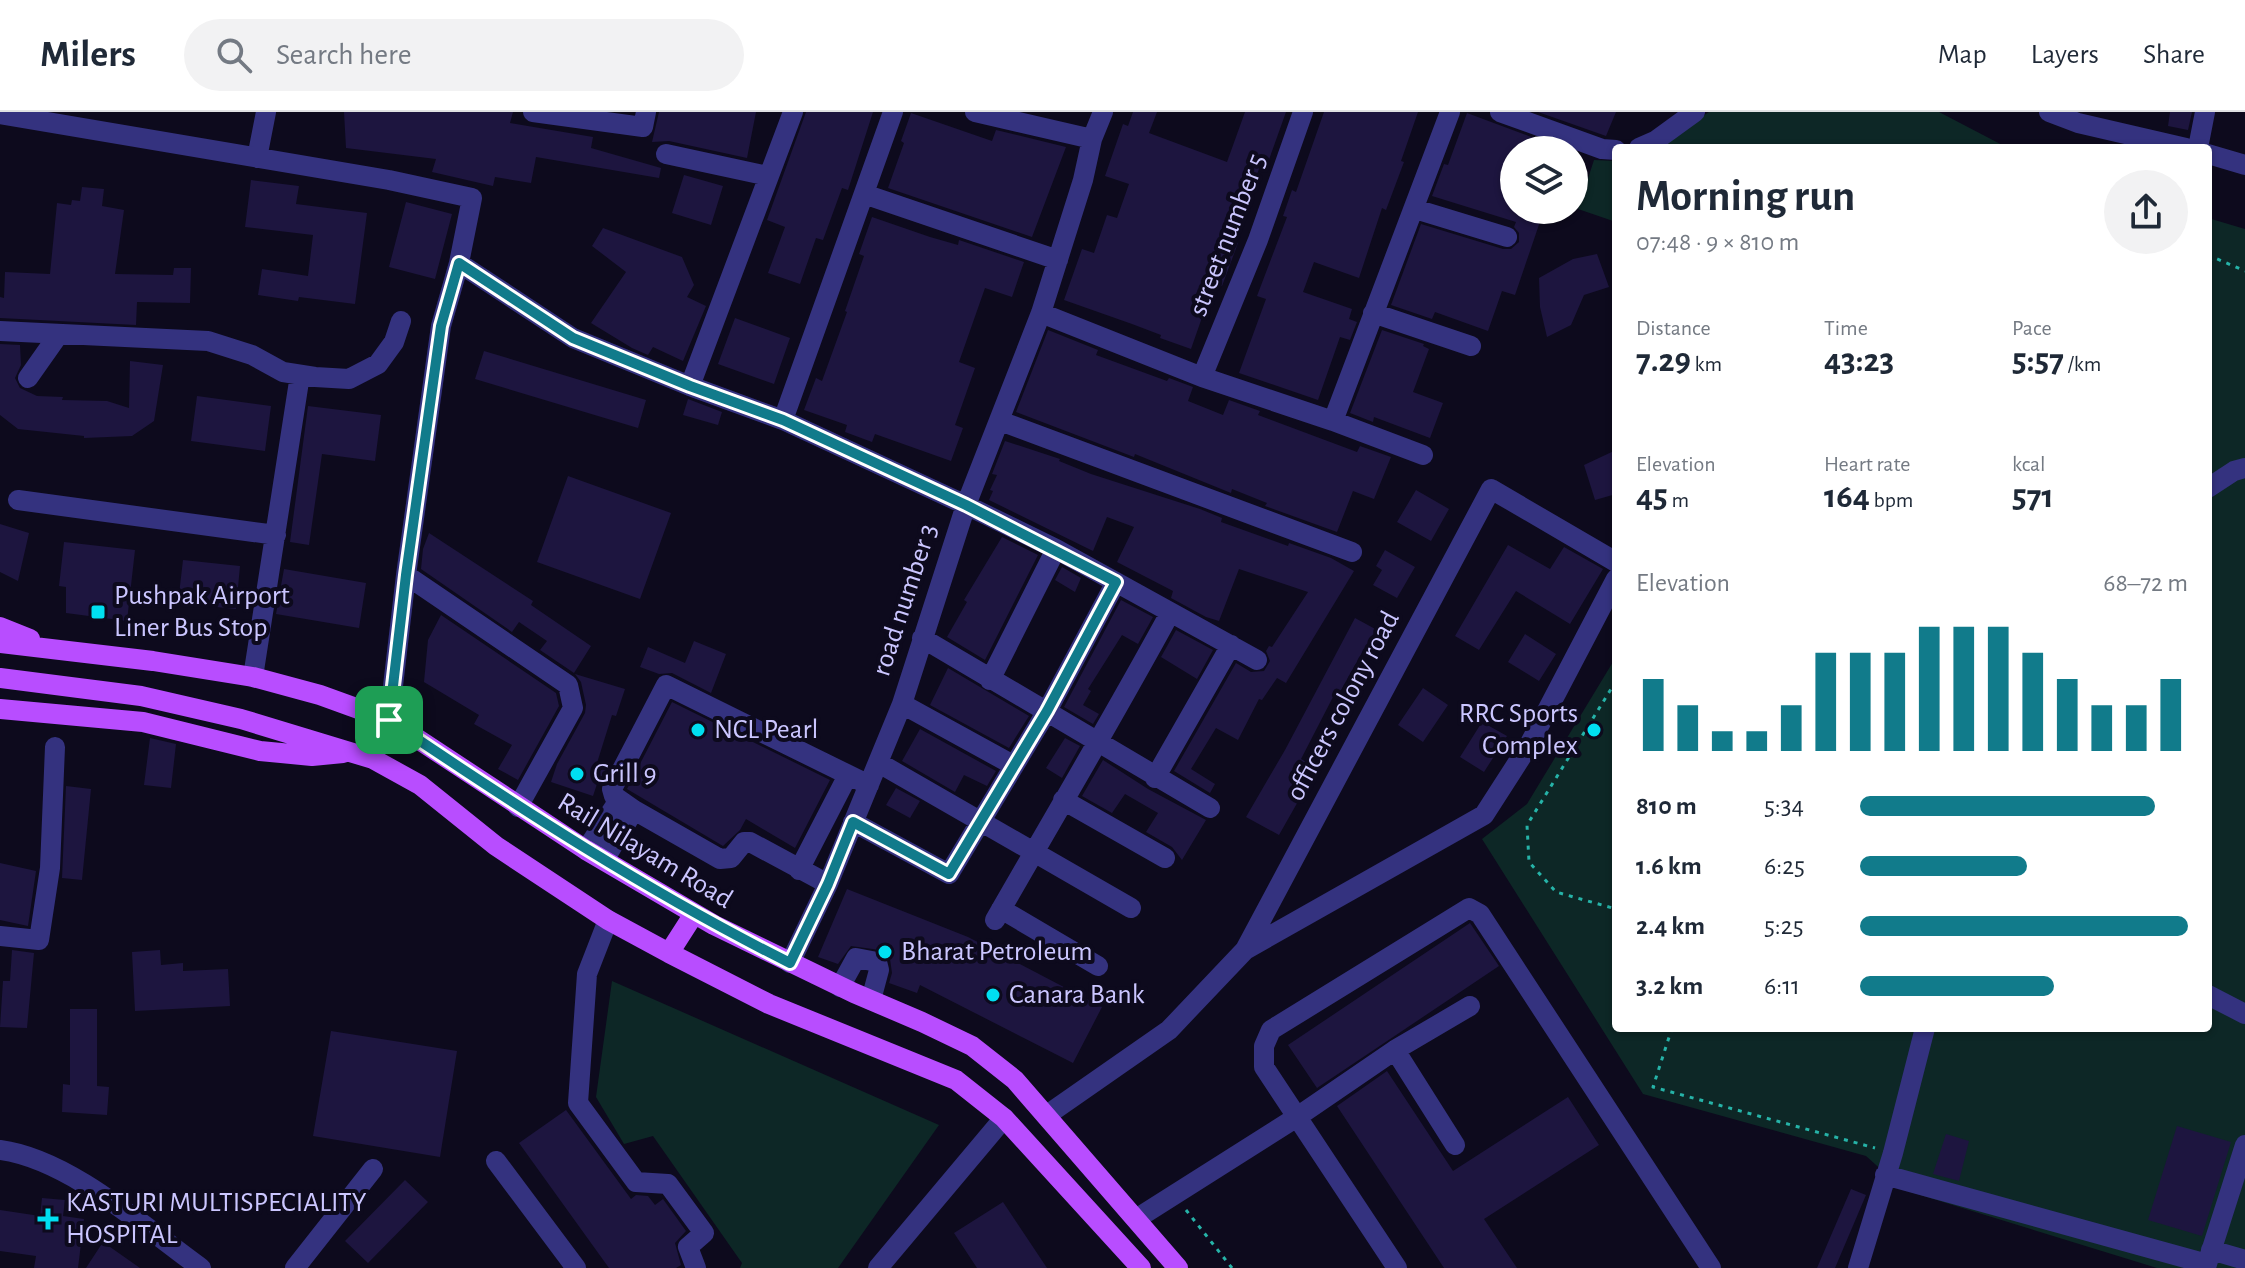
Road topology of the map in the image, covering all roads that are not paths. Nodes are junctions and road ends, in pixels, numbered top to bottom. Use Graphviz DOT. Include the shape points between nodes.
graph roads {
  1 [pos="266,112"];
  2 [pos="533,112"];
  3 [pos="646,112"];
  4 [pos="793,112"];
  5 [pos="893,112"];
  6 [pos="975,112"];
  7 [pos="1103,112"];
  8 [pos="1303,112"];
  9 [pos="1450,112"];
  10 [pos="1500,112"];
  11 [pos="1695,112"];
  12 [pos="2049,112"];
  13 [pos="2205,112"];
  14 [pos="0,114"];
  15 [pos="2082,118"];
  16 [pos="1092,139"];
  17 [pos="1648,144"];
  18 [pos="2172,144"];
  19 [pos="2199,144"];
  20 [pos="1612,150"];
  21 [pos="666,154"];
  22 [pos="2212,155"];
  23 [pos="257,158"];
  24 [pos="2245,165"];
  25 [pos="768,176"];
  26 [pos="864,194"];
  27 [pos="1415,209"];
  28 [pos="1507,237"];
  29 [pos="1058,260"];
  30 [pos="459,263"];
  31 [pos="1041,313"];
  32 [pos="1373,313"];
  33 [pos="401,321"];
  34 [pos="0,331"];
  35 [pos="59,334"];
  36 [pos="1471,346"];
  37 [pos="300,375"];
  38 [pos="1202,377"];
  39 [pos="28,378"];
  40 [pos="690,386"];
  41 [pos="783,420"];
  42 [pos="1000,421"];
  43 [pos="1333,421"];
  44 [pos="1423,455"];
  45 [pos="2245,468"];
  46 [pos="2212,485"];
  47 [pos="18,500"];
  48 [pos="966,505"];
  49 [pos="276,535"];
  50 [pos="1056,549"];
  51 [pos="1352,552"];
  52 [pos="1612,560"];
  53 [pos="406,575"];
  54 [pos="1116,582"];
  55 [pos="1612,587"];
  56 [pos="1170,613"];
  57 [pos="0,627"];
  58 [pos="922,638"];
  59 [pos="0,643"];
  60 [pos="1231,645"];
  61 [pos="53,648"];
  62 [pos="1257,660"];
  63 [pos="253,677"];
  64 [pos="0,678"];
  65 [pos="990,680"];
  66 [pos="902,704"];
  67 [pos="0,709"];
  68 [pos="1047,711"];
  69 [pos="389,720"];
  70 [pos="1100,742"];
  71 [pos="55,747"];
  72 [pos="355,752"];
  73 [pos="879,763"];
  74 [pos="1013,765"];
  75 [pos="848,775"];
  76 [pos="1155,778"];
  77 [pos="869,785"];
  78 [pos="1063,800"];
  79 [pos="627,805"];
  80 [pos="518,807"];
  81 [pos="1210,808"];
  82 [pos="853,822"];
  83 [pos="980,822"];
  84 [pos="1034,853"];
  85 [pos="595,855"];
  86 [pos="1165,858"];
  87 [pos="799,870"];
  88 [pos="828,884"];
  89 [pos="1131,908"];
  90 [pos="694,914"];
  91 [pos="608,920"];
  92 [pos="0,936"];
  93 [pos="1245,950"];
  94 [pos="669,953"];
  95 [pos="790,963"];
  96 [pos="1098,966"];
  97 [pos="840,987"];
  98 [pos="2212,997"];
  99 [pos="871,1000"];
  100 [pos="1470,1006"];
  101 [pos="2245,1014"];
  102 [pos="1924,1032"];
  103 [pos="1395,1050"];
  104 [pos="1047,1115"];
  105 [pos="1297,1117"];
  106 [pos="1004,1118"];
  107 [pos="1455,1145"];
  108 [pos="2245,1145"];
  109 [pos="0,1150"];
  110 [pos="496,1161"];
  111 [pos="373,1169"];
  112 [pos="1885,1175"];
  113 [pos="1136,1219"];
  114 [pos="2211,1250"];
  115 [pos="2245,1260"];
  116 [pos="201,1268"];
  117 [pos="295,1268"];
  118 [pos="576,1268"];
  119 [pos="696,1268"];
  120 [pos="878,1268"];
  121 [pos="1141,1268"];
  122 [pos="1178,1268"];
  123 [pos="1397,1268"];
  124 [pos="1711,1268"];
  125 [pos="1858,1268"];
  1 -- 23 [label="street"];
  2 -- 3 [label="street" via="643,127"];
  4 -- 25 [label="street"];
  5 -- 26 [label="street"];
  6 -- 16 [label="street"];
  7 -- 16 [label="street, road number 3"];
  8 -- 38 [label="street, street number 5"];
  9 -- 27 [label="street"];
  10 -- 20 [label="street"];
  11 -- 17 [label="street"];
  12 -- 15 [label="street"];
  13 -- 19 [label="street"];
  14 -- 23 [label="street"];
  15 -- 18 [label="street"];
  16 -- 29 [label="street, road number 3"];
  21 -- 25 [label="street"];
  22 -- 24 [label="street"];
  23 -- 30 [label="street" via="472,198"];
  25 -- 40 [label="street"];
  26 -- 29 [label="street"];
  26 -- 41 [label="street"];
  27 -- 28 [label="street"];
  27 -- 32 [label="street"];
  29 -- 31 [label="street, road number 3"];
  30 -- 40 [label="street" via="573,338"];
  30 -- 53 [label="street" via="441,326"];
  31 -- 38 [label="street"];
  31 -- 42 [label="street, road number 3"];
  32 -- 36 [label="street"];
  32 -- 43 [label="street"];
  33 -- 37 [label="street" via="394,342 363,374 349,379"];
  34 -- 35 [label="street"];
  35 -- 37 [label="street" via="208,341"];
  35 -- 39 [label="street"];
  37 -- 49 [label="street"];
  38 -- 43 [label="street"];
  40 -- 41 [label="street"];
  41 -- 48 [label="street"];
  42 -- 48 [label="street, road number 3"];
  42 -- 51 [label="street"];
  43 -- 44 [label="street"];
  45 -- 46 [label="street"];
  47 -- 49 [label="street"];
  48 -- 50 [label="street"];
  48 -- 58 [label="street, road number 3"];
  49 -- 63 [label="street"];
  50 -- 54 [label="street"];
  50 -- 65 [label="street"];
  52 -- 93 [label="street, officers colony road" via="1491,489"];
  53 -- 69 [label="street"];
  53 -- 80 [label="street" via="568,685 573,708"];
  54 -- 56 [label="street"];
  54 -- 68 [label="street"];
  55 -- 93 [label="street" via="1529,745 1484,815"];
  56 -- 60 [label="street"];
  56 -- 70 [label="street"];
  57 -- 61 [label="main road"];
  58 -- 65 [label="street"];
  58 -- 66 [label="street, road number 3"];
  59 -- 61 [label="main road, Rail Nilayam Road"];
  60 -- 62 [label="street"];
  60 -- 76 [label="street"];
  61 -- 63 [label="main road, Rail Nilayam Road"];
  63 -- 69 [label="main road, Rail Nilayam Road"];
  64 -- 72 [label="main road" via="141,696"];
  65 -- 68 [label="street"];
  66 -- 73 [label="street, road number 3"];
  66 -- 74 [label="street"];
  67 -- 72 [label="main road" via="143,722 260,751 312,756"];
  68 -- 70 [label="street"];
  68 -- 74 [label="street"];
  69 -- 80 [label="main road, Rail Nilayam Road"];
  70 -- 76 [label="street"];
  70 -- 78 [label="street"];
  71 -- 92 [label="street" via="50,868 39,940"];
  72 -- 91 [label="main road" via="420,785 496,846"];
  73 -- 77 [label="street, road number 3"];
  73 -- 83 [label="street"];
  74 -- 83 [label="street"];
  75 -- 77 [label="street"];
  75 -- 79 [label="street" via="666,685 612,789"];
  75 -- 87 [label="street"];
  76 -- 81 [label="street"];
  77 -- 82 [label="street, road number 3"];
  78 -- 84 [label="street"];
  78 -- 86 [label="street"];
  79 -- 85 [label="street"];
  79 -- 87 [label="street" via="720,859 731,858 750,842"];
  80 -- 85 [label="main road, Rail Nilayam Road"];
  82 -- 83 [label="street" via="949,874"];
  82 -- 88 [label="street, road number 3"];
  83 -- 84 [label="street"];
  84 -- 89 [label="street"];
  84 -- 96 [label="street" via="998,914"];
  85 -- 90 [label="main road, Rail Nilayam Road"];
  87 -- 88 [label="street"];
  88 -- 95 [label="street, road number 3"];
  90 -- 94 [label="main road"];
  90 -- 95 [label="main road, Rail Nilayam Road"];
  91 -- 94 [label="main road"];
  91 -- 119 [label="street" via="587,974 578,1103 636,1182 668,1184 704,1233 688,1247"];
  93 -- 104 [label="street" via="1169,1030"];
  94 -- 106 [label="main road" via="769,1004 956,1080"];
  95 -- 97 [label="main road, Rail Nilayam Road"];
  97 -- 99 [label="main road, Rail Nilayam Road"];
  97 -- 99 [label="street" via="856,958 877,962"];
  98 -- 101 [label="street"];
  99 -- 104 [label="main road, Rail Nilayam Road" via="972,1046 1015,1080"];
  100 -- 103 [label="street"];
  102 -- 112 [label="street"];
  103 -- 105 [label="street"];
  103 -- 107 [label="street"];
  104 -- 113 [label="main road, Rail Nilayam Road"];
  105 -- 113 [label="street"];
  105 -- 123 [label="street"];
  105 -- 124 [label="street" via="1264,1067 1271,1030 1469,908 1480,914"];
  106 -- 120 [label="street"];
  106 -- 121 [label="main road"];
  108 -- 114 [label="street"];
  109 -- 116 [label="street" via="41,1160 73,1176"];
  110 -- 118 [label="street"];
  111 -- 117 [label="street"];
  112 -- 114 [label="street" via="2207,1264"];
  112 -- 125 [label="street"];
  113 -- 122 [label="main road, Rail Nilayam Road"];
  114 -- 115 [label="street"];
}
